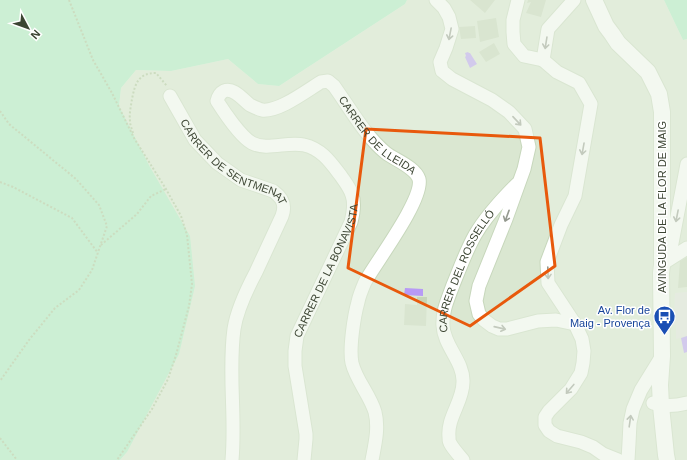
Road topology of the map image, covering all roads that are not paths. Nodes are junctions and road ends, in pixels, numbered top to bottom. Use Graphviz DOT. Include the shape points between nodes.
graph roads {
  1 [pos="436,0"];
  2 [pos="518,0"];
  3 [pos="574,0"];
  4 [pos="588,0"];
  5 [pos="594,0"];
  6 [pos="543,60"];
  7 [pos="220,93"];
  8 [pos="170,96"];
  9 [pos="687,164"];
  10 [pos="521,179"];
  11 [pos="687,248"];
  12 [pos="662,264"];
  13 [pos="575,324"];
  14 [pos="662,356"];
  15 [pos="653,369"];
  16 [pos="687,403"];
  17 [pos="657,405"];
  18 [pos="232,460"];
  19 [pos="304,460"];
  20 [pos="372,460"];
  21 [pos="463,460"];
  22 [pos="618,460"];
  23 [pos="628,460"];
  24 [pos="660,460"];
  25 [pos="667,460"];
  1 -- 10 [label="street, one-way" via="449,16 452,29 440,62 442,71 492,100 509,112 525,129 529,147"];
  2 -- 6 [label="street" via="513,20 514,44 524,56"];
  3 -- 6 [label="street, one-way" via="548,29"];
  4 -- 12 [label="street, AVINGUDA DE LA FLOR DE MAIG" via="601,36 621,59 633,68 649,97 652,113 654,228 656,247"];
  5 -- 12 [label="street, AVINGUDA DE LA FLOR DE MAIG" via="606,26 618,43 648,72 659,94 662,112"];
  6 -- 13 [label="street, one-way" via="557,72 579,83 591,104 576,196 561,225 547,262 548,283"];
  7 -- 19 [label="street, CARRER DE LA BONAVISTA" via="217,101 241,133 253,144 296,144 312,148 329,160 352,195 354,206 351,222 297,336 295,366 306,434"];
  7 -- 20 [label="street, CARRER DE LLEIDA" via="229,90 255,108 270,110 282,106 321,82 328,81 376,145 411,168 419,179 412,207 365,282 357,304 351,354 356,374 375,411 377,426"];
  8 -- 18 [label="street, CARRER DE SENTMENAT" via="195,140 217,163 240,180 278,194 284,204 282,216 250,284 234,328"];
  9 -- 12 [label="street, one-way"];
  10 -- 13 [label="street, one-way" via="479,286 476,301 479,314 499,329 538,321 556,320"];
  10 -- 21 [label="street, CARRER DEL ROSSELLÓ" via="493,209 474,236 443,314 444,333 464,382 448,429 449,443"];
  11 -- 12 [label="street"];
  12 -- 14 [label="street, AVINGUDA DE LA FLOR DE MAIG"];
  12 -- 15 [label="street, AVINGUDA DE LA FLOR DE MAIG"];
  13 -- 22 [label="street, one-way" via="582,338 584,351 581,373 571,389 548,411 545,425 557,436 581,442"];
  14 -- 15 [label="street"];
  14 -- 17 [label="street, AVINGUDA DE LA FLOR DE MAIG"];
  15 -- 17 [label="street, AVINGUDA DE LA FLOR DE MAIG"];
  23 -- 15 [label="street, one-way" via="633,409"];
  16 -- 17 [label="street"];
  17 -- 24 [label="street, AVINGUDA DE LA FLOR DE MAIG" via="655,442"];
  17 -- 25 [label="street, AVINGUDA DE LA FLOR DE MAIG"];
}
